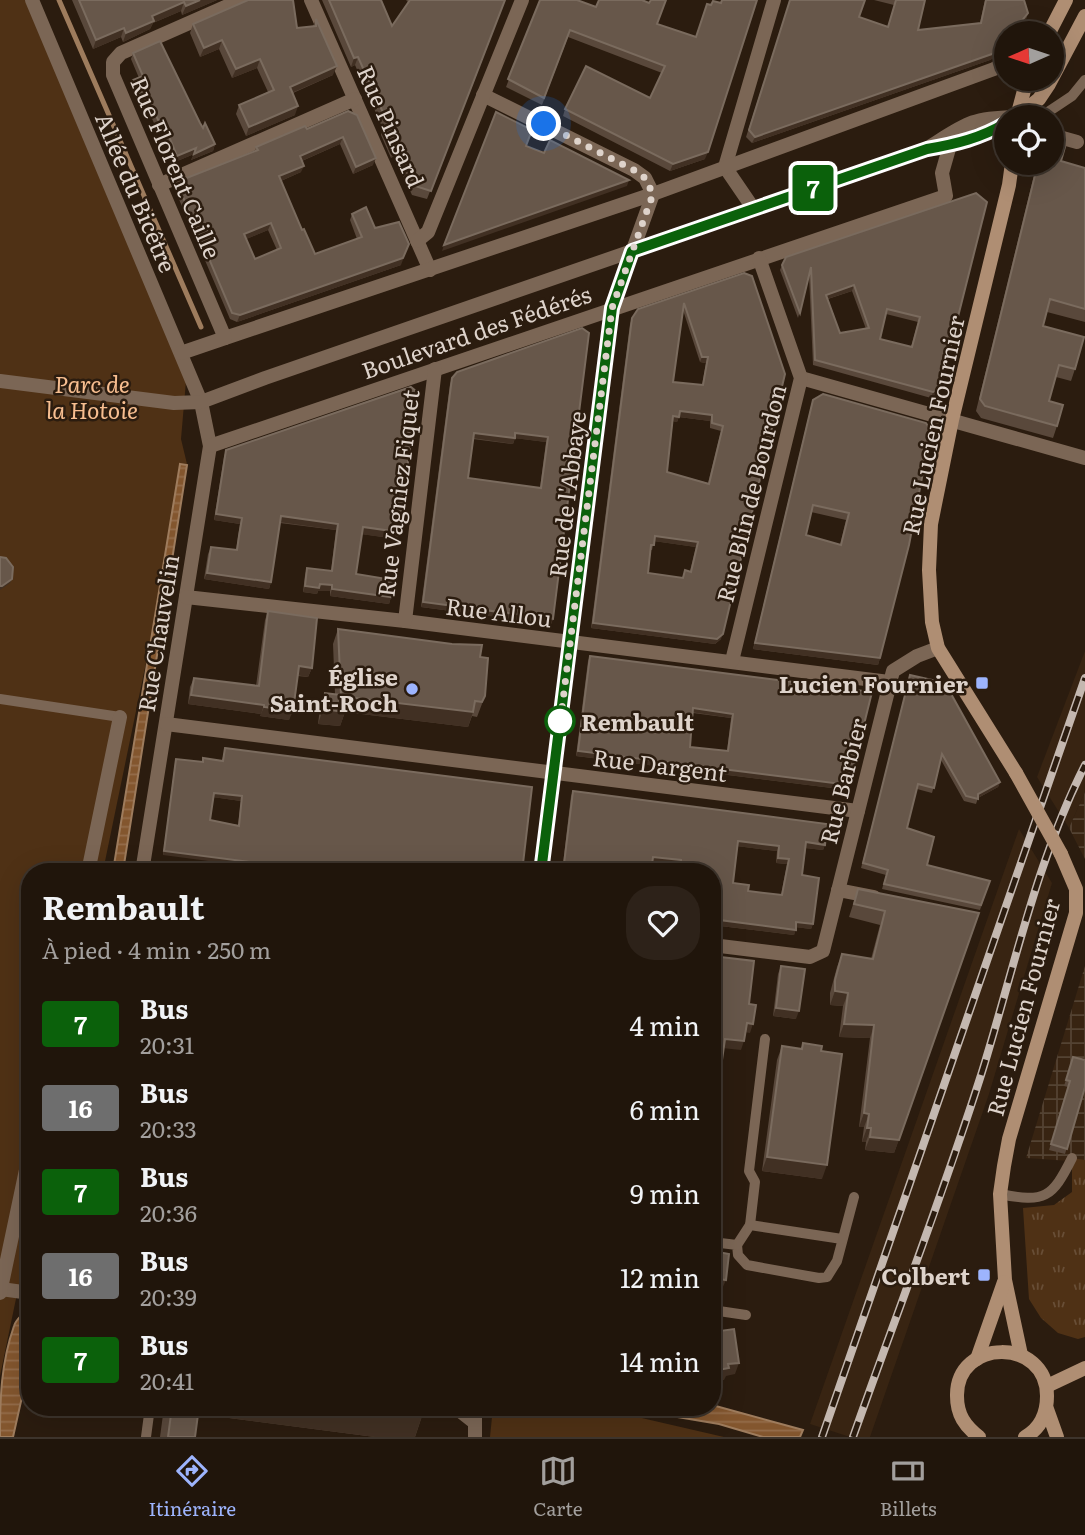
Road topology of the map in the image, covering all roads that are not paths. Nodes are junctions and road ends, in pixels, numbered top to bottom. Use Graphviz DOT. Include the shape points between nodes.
graph roads {
  1 [pos="32,0"];
  2 [pos="241,0"];
  3 [pos="311,0"];
  4 [pos="522,0"];
  5 [pos="774,0"];
  6 [pos="1064,0"];
  7 [pos="1085,16"];
  8 [pos="1054,21"];
  9 [pos="994,69"];
  10 [pos="1085,80"];
  11 [pos="483,95"];
  12 [pos="355,99"];
  13 [pos="1032,105"];
  14 [pos="1058,105"];
  15 [pos="994,118"];
  16 [pos="994,130"];
  17 [pos="1064,138"];
  18 [pos="1081,143"];
  19 [pos="950,145"];
  20 [pos="927,149"];
  21 [pos="725,167"];
  22 [pos="1011,175"];
  23 [pos="159,185"];
  24 [pos="653,194"];
  25 [pos="754,208"];
  26 [pos="418,241"];
  27 [pos="632,251"];
  28 [pos="758,258"];
  29 [pos="430,270"];
  30 [pos="612,308"];
  31 [pos="225,338"];
  32 [pos="181,353"];
  33 [pos="435,369"];
  34 [pos="801,379"];
  35 [pos="0,381"];
  36 [pos="201,402"];
  37 [pos="952,420"];
  38 [pos="210,446"];
  39 [pos="1085,458"];
  40 [pos="186,597"];
  41 [pos="405,621"];
  42 [pos="570,643"];
  43 [pos="938,648"];
  44 [pos="732,662"];
  45 [pos="890,682"];
  46 [pos="0,699"];
  47 [pos="120,717"];
  48 [pos="166,724"];
  49 [pos="554,774"];
  50 [pos="858,811"];
  51 [pos="90,863"];
  52 [pos="143,863"];
  53 [pos="542,863"];
  54 [pos="838,890"];
  55 [pos="892,901"];
  56 [pos="721,946"];
  57 [pos="765,1039"];
  58 [pos="1072,1158"];
  59 [pos="21,1194"];
  60 [pos="1000,1194"];
  61 [pos="854,1197"];
  62 [pos="750,1225"];
  63 [pos="842,1239"];
  64 [pos="721,1243"];
  65 [pos="737,1245"];
  66 [pos="1005,1280"];
  67 [pos="1,1291"];
  68 [pos="21,1292"];
  69 [pos="721,1311"];
  70 [pos="746,1315"];
  71 [pos="1021,1355"];
  72 [pos="978,1359"];
  73 [pos="1085,1368"];
  74 [pos="1047,1386"];
  75 [pos="1047,1409"];
  76 [pos="149,1416"];
  77 [pos="146,1437"];
  78 [pos="979,1437"];
  79 [pos="1025,1437"];
  80 [pos="1057,1437"];
  1 -- 32 [label="street, Allée du Bicêtre"];
  2 -- 23 [label="street, Rue Florent Caille" via="121,53 113,62 113,75"];
  3 -- 12 [label="street, Rue Pinsard"];
  4 -- 11 [label="street"];
  5 -- 21 [label="street"];
  6 -- 8 [label="main road"];
  7 -- 13 [label="main road" via="1049,84"];
  9 -- 21 [label="street"];
  10 -- 14 [label="lane"];
  11 -- 24 [label="street" via="634,170 645,178"];
  11 -- 26 [label="street" via="428,232"];
  12 -- 23 [label="street"];
  12 -- 26 [label="street, Rue Pinsard"];
  15 -- 20 [label="street, Boulevard des Fédérés" via="967,123"];
  16 -- 19 [label="street, Boulevard des Fédérés"];
  17 -- 18 [label="street"];
  19 -- 20 [label="street, Boulevard des Fédérés"];
  19 -- 28 [label="street, Boulevard des Fédérés" via="942,173 946,196"];
  20 -- 25 [label="street, Boulevard des Fédérés"];
  21 -- 24 [label="street"];
  21 -- 25 [label="street"];
  22 -- 37 [label="main road, Rue Lucien Fournier"];
  23 -- 31 [label="street, Rue Florent Caille"];
  24 -- 27 [label="street, Rue de l'Abbaye"];
  24 -- 29 [label="street"];
  25 -- 27 [label="street, Boulevard des Fédérés"];
  26 -- 29 [label="street, Rue Pinsard"];
  27 -- 30 [label="street, Rue de l'Abbaye"];
  27 -- 36 [label="street, Boulevard des Fédérés"];
  28 -- 30 [label="street, Boulevard des Fédérés"];
  28 -- 34 [label="street, Rue Blin de Bourdon"];
  29 -- 31 [label="street"];
  30 -- 33 [label="street, Boulevard des Fédérés"];
  30 -- 42 [label="street, Rue de l'Abbaye"];
  31 -- 32 [label="street"];
  32 -- 36 [label="street, Allée du Bicêtre"];
  33 -- 38 [label="street, Boulevard des Fédérés"];
  33 -- 41 [label="street, Rue Vagniez Fiquet"];
  34 -- 37 [label="street"];
  34 -- 44 [label="street, Rue Blin de Bourdon"];
  35 -- 36 [label="street"];
  36 -- 38 [label="street, Rue Chauvelin"];
  37 -- 39 [label="street"];
  37 -- 43 [label="main road, Rue Lucien Fournier" via="931,524 929,570"];
  38 -- 40 [label="street, Rue Chauvelin"];
  40 -- 41 [label="street, Rue Allou"];
  40 -- 48 [label="street, Rue Chauvelin"];
  41 -- 42 [label="street, Rue Allou"];
  42 -- 44 [label="street, Rue Allou"];
  42 -- 49 [label="street, Rue de l'Abbaye"];
  43 -- 45 [label="street" via="892,671"];
  43 -- 60 [label="main road, Rue Lucien Fournier, bridge" via="1016,773 1076,889 1076,913 1009,1139"];
  44 -- 45 [label="street, Rue Allou"];
  45 -- 50 [label="street, Rue Barbier"];
  46 -- 47 [label="lane"];
  47 -- 51 [label="street"];
  48 -- 49 [label="street, Rue Dargent"];
  48 -- 52 [label="street, Rue Chauvelin"];
  49 -- 50 [label="street, Rue Dargent"];
  49 -- 53 [label="street, Rue de l'Abbaye"];
  50 -- 54 [label="street, Rue Barbier"];
  54 -- 55 [label="street"];
  54 -- 56 [label="street, Rue Barbier" via="823,951 810,957"];
  57 -- 62 [label="lane" via="749,1171 755,1182"];
  58 -- 60 [label="lane" via="1059,1183 1045,1196"];
  59 -- 67 [label="street"];
  60 -- 66 [label="main road, Rue Lucien Fournier"];
  61 -- 63 [label="lane"];
  62 -- 63 [label="lane"];
  62 -- 65 [label="lane"];
  63 -- 65 [label="lane" via="827,1277 819,1278 747,1265 738,1255"];
  64 -- 65 [label="lane"];
  66 -- 71 [label="main road, Rue Lucien Fournier"];
  66 -- 72 [label="main road, Rue Lucien Fournier"];
  67 -- 68 [label="street"];
  69 -- 70 [label="lane"];
  71 -- 72 [label="main road" via="1006,1351"];
  71 -- 74 [label="main road" via="1032,1362"];
  72 -- 78 [label="main road, Rue Lucien Fournier" via="959,1379 957,1405 967,1428"];
  73 -- 74 [label="main road"];
  74 -- 75 [label="main road"];
  75 -- 79 [label="main road"];
  75 -- 80 [label="main road"];
  76 -- 77 [label="lane"];
}
